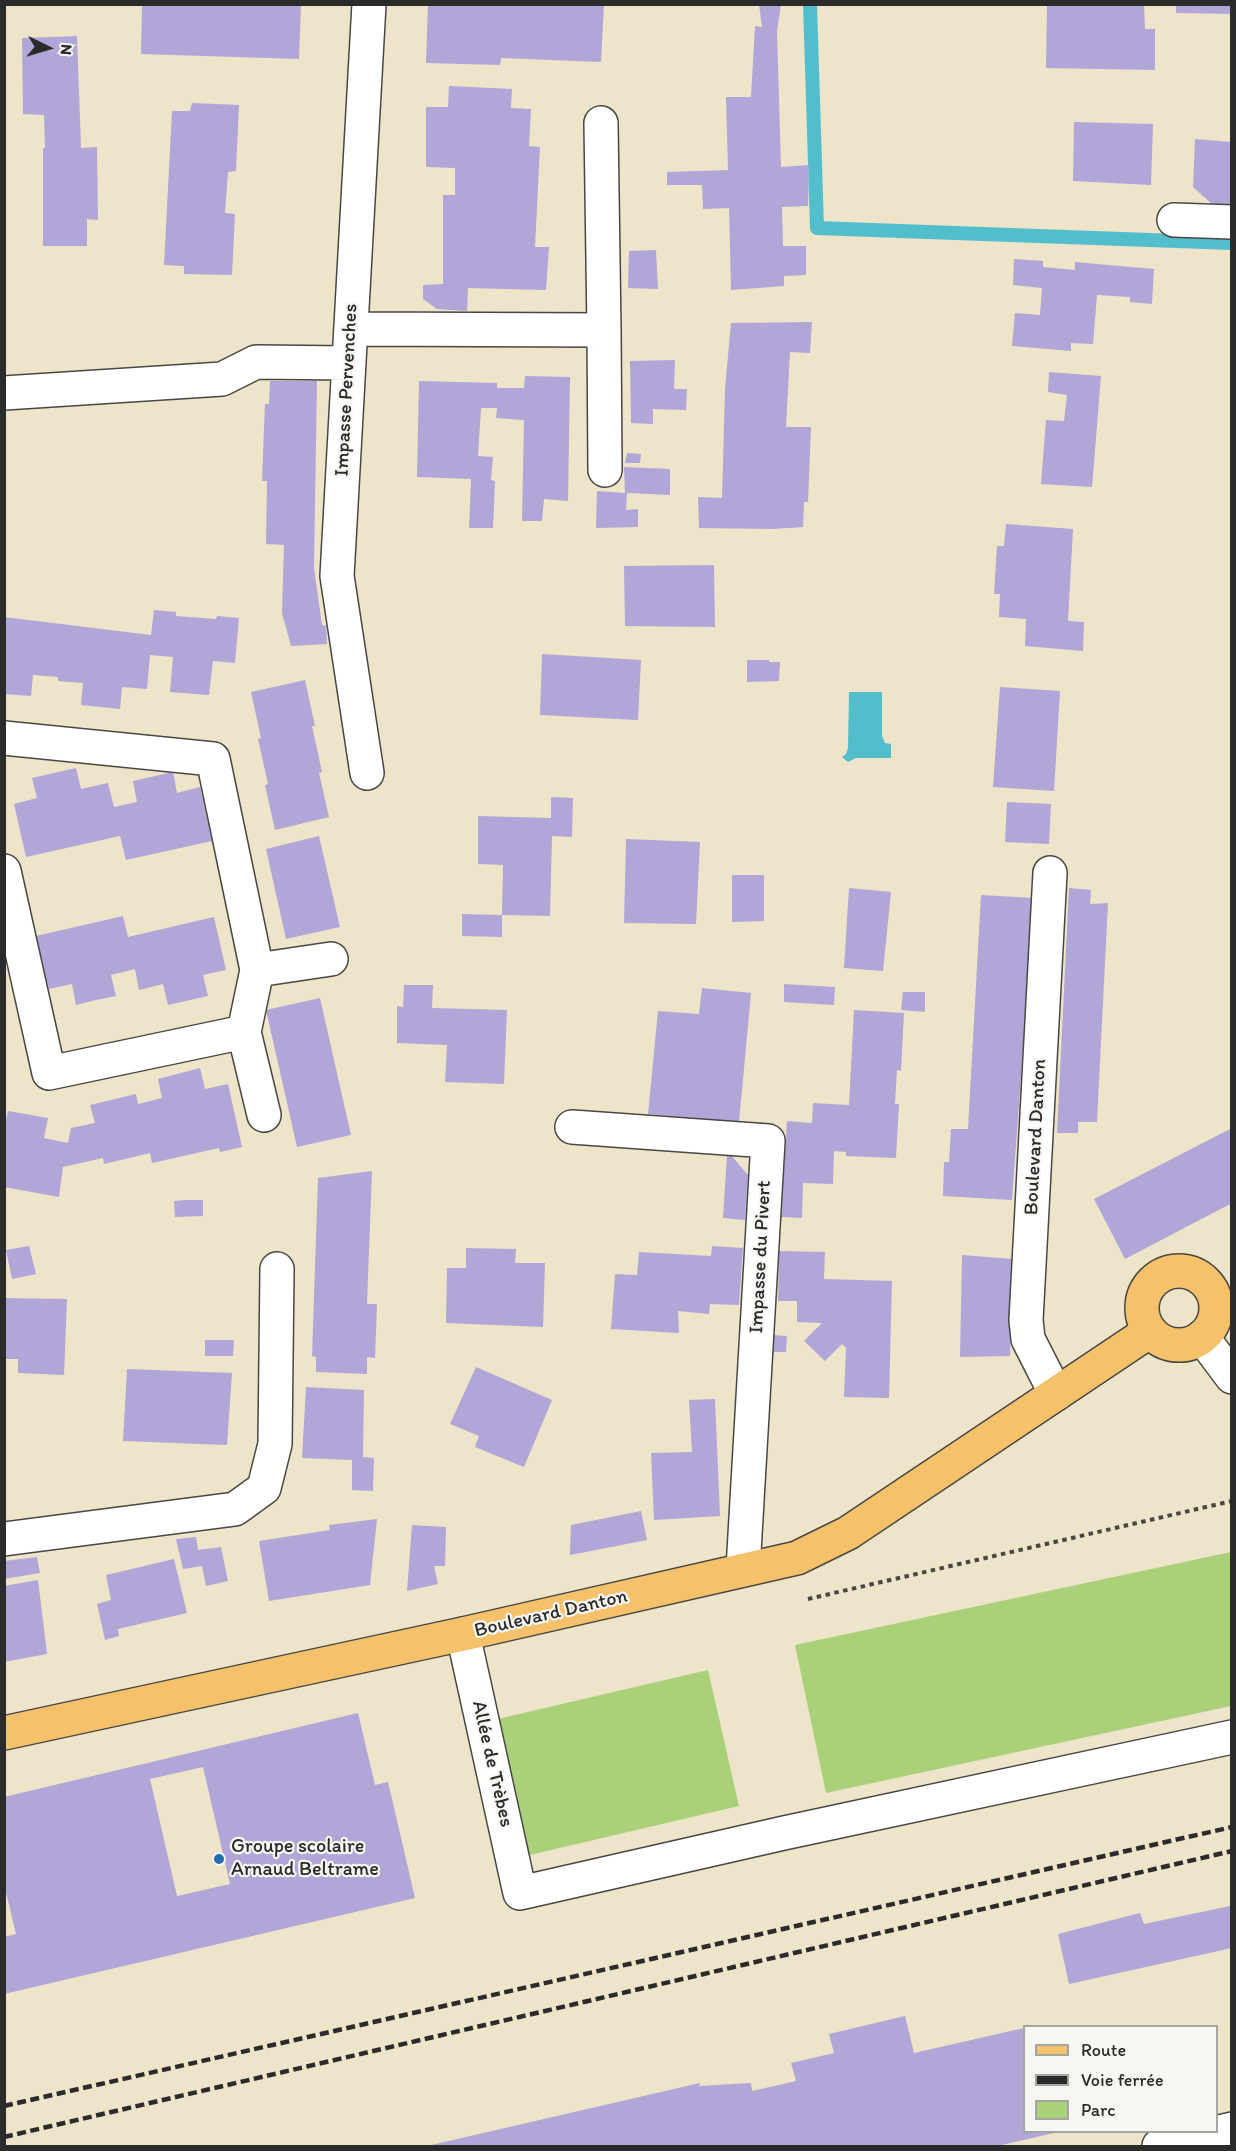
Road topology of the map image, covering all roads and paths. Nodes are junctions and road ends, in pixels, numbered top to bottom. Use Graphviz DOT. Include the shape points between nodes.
graph roads {
  1 [pos="369,4"];
  2 [pos="601,123"];
  3 [pos="1174,220"];
  4 [pos="1232,222"];
  5 [pos="351,329"];
  6 [pos="604,330"];
  7 [pos="349,363"];
  8 [pos="4,393"];
  9 [pos="605,470"];
  10 [pos="4,738"];
  11 [pos="367,773"];
  12 [pos="4,871"];
  13 [pos="1050,873"];
  14 [pos="331,959"];
  15 [pos="257,970"];
  16 [pos="244,1032"];
  17 [pos="264,1115"];
  18 [pos="572,1127"];
  19 [pos="278,1269"];
  20 [pos="1220,1277"];
  21 [pos="1150,1331"];
  22 [pos="1202,1337"];
  23 [pos="1232,1377"];
  24 [pos="1056,1394"];
  25 [pos="4,1539"];
  26 [pos="743,1569"];
  27 [pos="464,1634"];
  28 [pos="4,1733"];
  29 [pos="1232,1737"];
  30 [pos="1215,2133"];
  31 [pos="1159,2146"];
  1 -- 5 [label="street, Impasse Pervenches"];
  2 -- 6 [label="street"];
  3 -- 4 [label="street"];
  5 -- 6 [label="street"];
  5 -- 7 [label="street, Impasse Pervenches"];
  6 -- 9 [label="street"];
  7 -- 8 [label="street" via="256,362 222,379"];
  7 -- 11 [label="street, Impasse Pervenches" via="337,576"];
  10 -- 15 [label="street" via="213,759"];
  12 -- 16 [label="street" via="50,1073"];
  13 -- 24 [label="street, Boulevard Danton" via="1026,1320 1028,1339"];
  14 -- 15 [label="street"];
  15 -- 16 [label="street"];
  16 -- 17 [label="street"];
  18 -- 26 [label="street, Impasse du Pivert" via="768,1141"];
  19 -- 25 [label="street" via="275,1444 264,1488 235,1509"];
  20 -- 21 [label="main road" via="1200,1278 1178,1272 1157,1279 1149,1287 1142,1309"];
  20 -- 22 [label="main road" via="1214,1296 1215,1318"];
  21 -- 22 [label="main road" via="1169,1344 1181,1345"];
  21 -- 24 [label="main road, Boulevard Danton"];
  22 -- 23 [label="street"];
  24 -- 26 [label="main road, Boulevard Danton" via="848,1533 797,1558"];
  26 -- 27 [label="main road, Boulevard Danton"];
  27 -- 28 [label="main road, Boulevard Danton"];
  27 -- 29 [label="street, Allée de Trèbes" via="520,1893"];
  30 -- 31 [label="street"];
}
